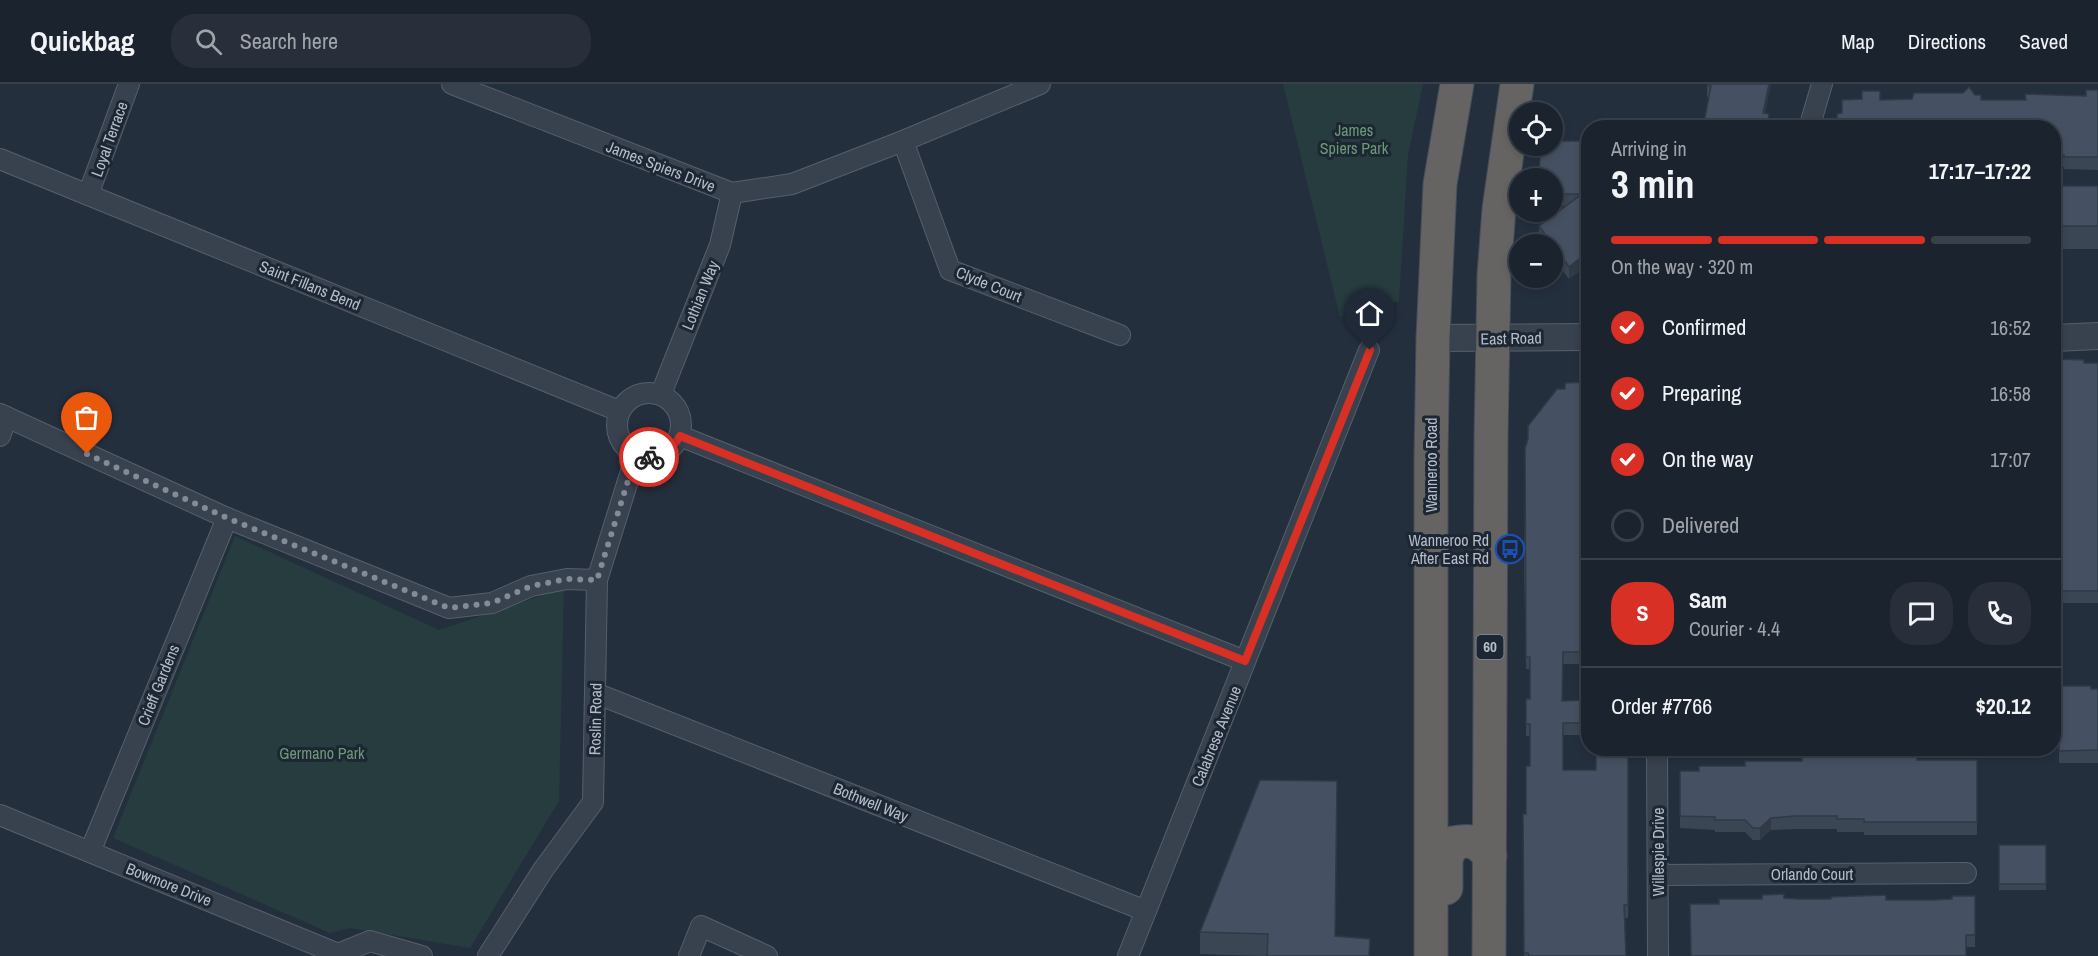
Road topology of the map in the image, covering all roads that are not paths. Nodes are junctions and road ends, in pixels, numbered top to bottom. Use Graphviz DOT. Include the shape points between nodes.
graph roads {
  1 [pos="129,84"];
  2 [pos="452,84"];
  3 [pos="1040,84"];
  4 [pos="1457,84"];
  5 [pos="1517,84"];
  6 [pos="1822,84"];
  7 [pos="1811,120"];
  8 [pos="903,141"];
  9 [pos="0,159"];
  10 [pos="732,193"];
  11 [pos="88,195"];
  12 [pos="1120,335"];
  13 [pos="1493,337"];
  14 [pos="1581,337"];
  15 [pos="2097,337"];
  16 [pos="1433,338"];
  17 [pos="2061,338"];
  18 [pos="1370,350"];
  19 [pos="661,394"];
  20 [pos="619,411"];
  21 [pos="4,415"];
  22 [pos="0,436"];
  23 [pos="680,436"];
  24 [pos="636,455"];
  25 [pos="227,518"];
  26 [pos="597,580"];
  27 [pos="1245,661"];
  28 [pos="595,693"];
  29 [pos="1657,756"];
  30 [pos="0,815"];
  31 [pos="90,852"];
  32 [pos="1490,856"];
  33 [pos="1966,873"];
  34 [pos="1658,875"];
  35 [pos="1146,910"];
  36 [pos="338,955"];
  37 [pos="422,956"];
  38 [pos="488,956"];
  39 [pos="689,956"];
  40 [pos="767,956"];
  41 [pos="1128,956"];
  42 [pos="1431,956"];
  43 [pos="1446,956"];
  44 [pos="1489,956"];
  45 [pos="1658,956"];
  1 -- 11 [label="street, Loyal Terrace"];
  2 -- 10 [label="street, James Spiers Drive"];
  3 -- 8 [label="street, James Spiers Drive"];
  4 -- 16 [label="highway, Wanneroo Road" via="1440,184"];
  5 -- 13 [label="highway, 60" via="1499,209"];
  6 -- 7 [label="street"];
  8 -- 10 [label="street, James Spiers Drive" via="792,184"];
  8 -- 12 [label="street, Clyde Court" via="950,270"];
  9 -- 11 [label="street, Saint Fillans Bend"];
  10 -- 19 [label="street, Lothian Way" via="720,245"];
  11 -- 20 [label="street, Saint Fillans Bend"];
  13 -- 14 [label="street, East Road"];
  13 -- 16 [label="street, East Road"];
  13 -- 32 [label="highway, 60"];
  15 -- 17 [label="street"];
  16 -- 42 [label="highway, Wanneroo Road"];
  18 -- 27 [label="street, Calabrese Avenue"];
  19 -- 20 [label="street" via="635,395"];
  19 -- 23 [label="street" via="678,409"];
  20 -- 24 [label="street" via="616,429 626,448"];
  21 -- 22 [label="street"];
  21 -- 25 [label="street"];
  23 -- 24 [label="street" via="665,453 655,457"];
  23 -- 27 [label="street"];
  24 -- 26 [label="street, Roslin Road"];
  25 -- 26 [label="street" via="449,608 492,603 531,586 567,579"];
  25 -- 31 [label="street, Crieff Gardens"];
  26 -- 28 [label="street, Roslin Road"];
  27 -- 35 [label="street, Calabrese Avenue"];
  28 -- 35 [label="street, Bothwell Way"];
  28 -- 38 [label="street, Roslin Road" via="593,802 543,870"];
  29 -- 34 [label="street, Willespie Drive"];
  30 -- 31 [label="street, Bowmore Drive"];
  31 -- 36 [label="street, Bowmore Drive"];
  32 -- 43 [label="highway" via="1478,843 1467,840 1453,843 1446,858"];
  32 -- 44 [label="highway, 60"];
  33 -- 34 [label="street, Orlando Court"];
  34 -- 45 [label="street, Willespie Drive"];
  35 -- 41 [label="street, Calabrese Avenue"];
  36 -- 37 [label="street" via="370,941"];
  39 -- 40 [label="street" via="701,926"];
}
